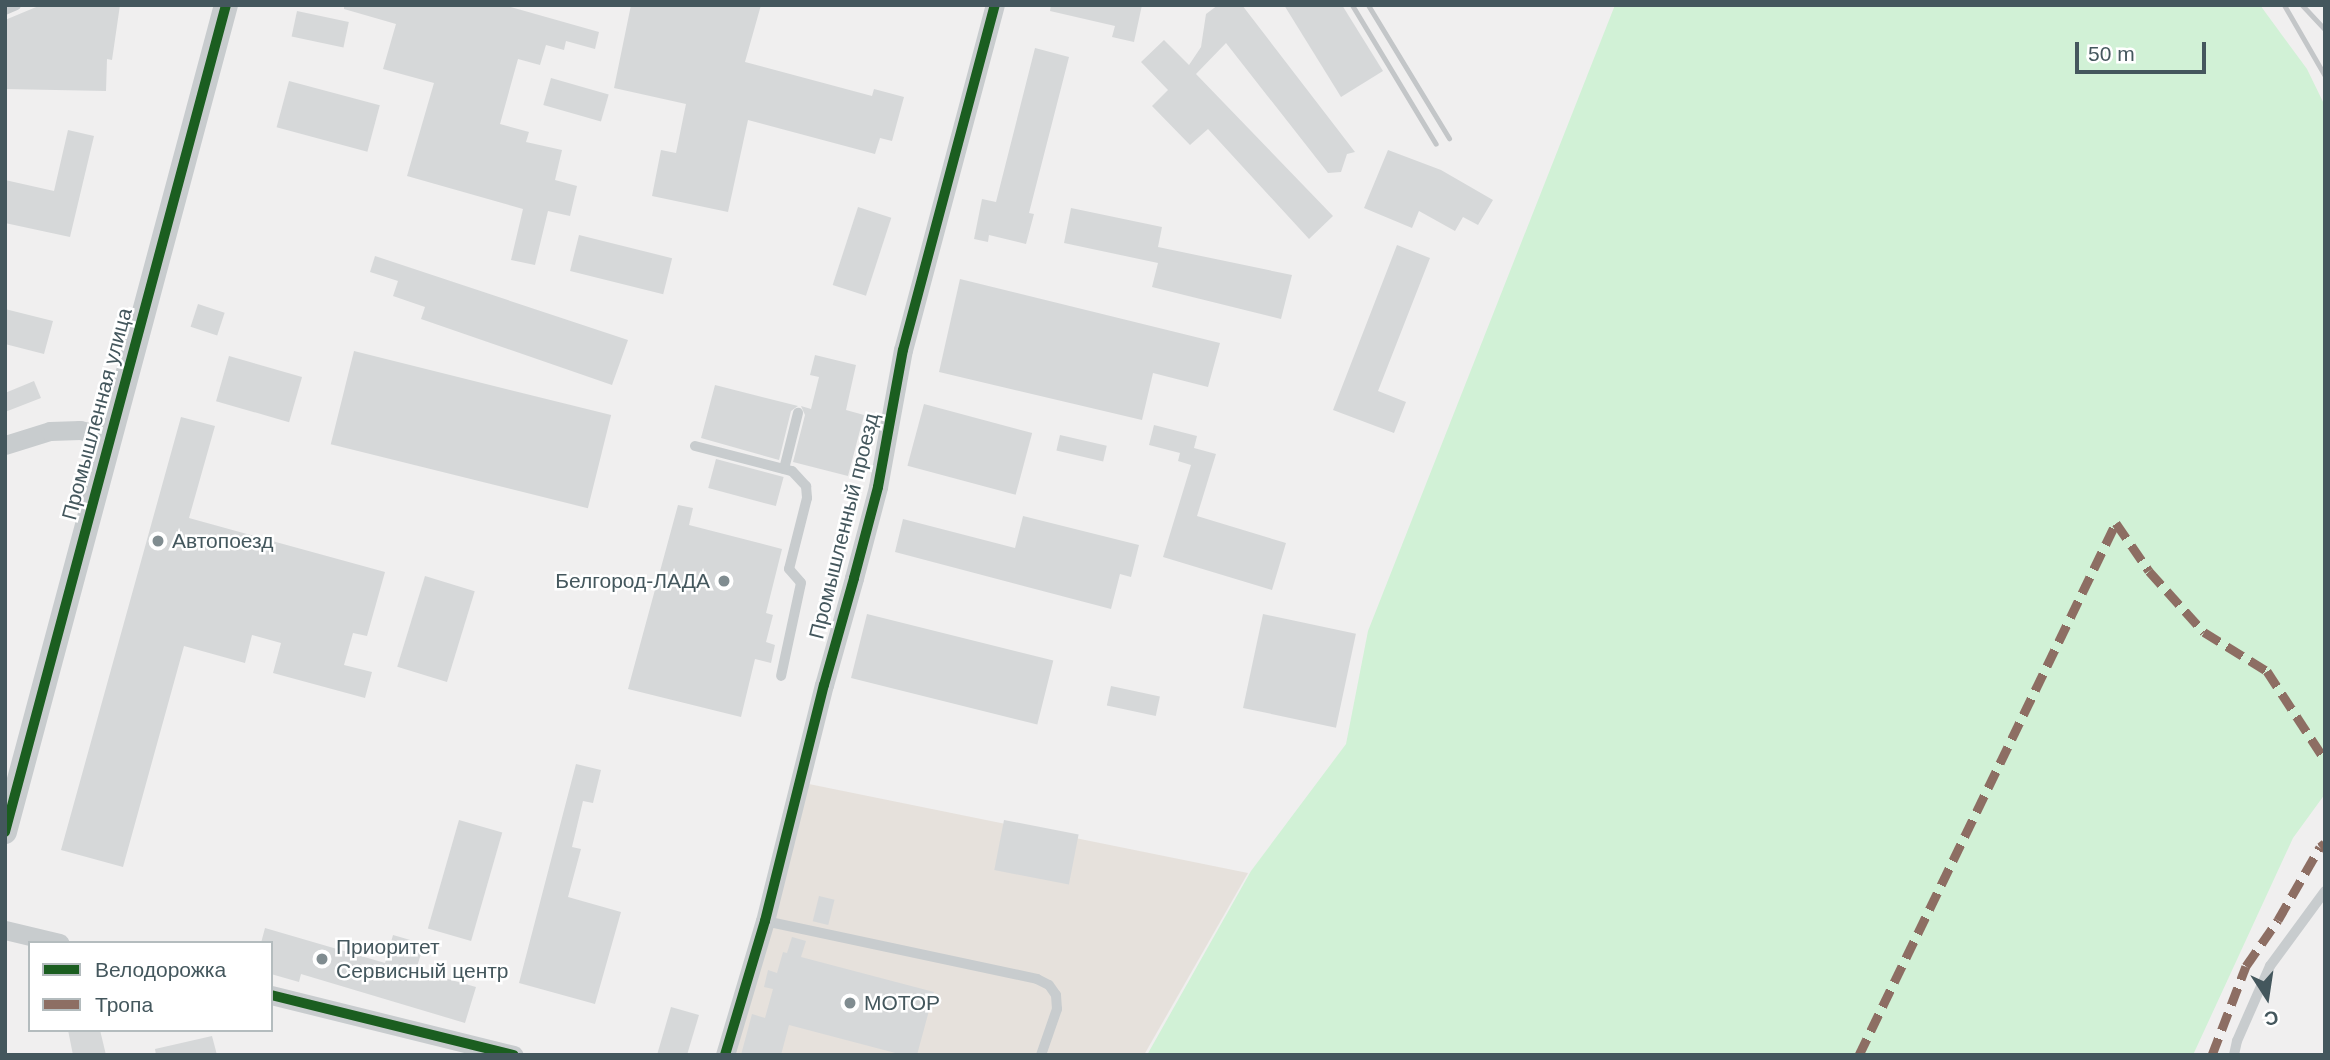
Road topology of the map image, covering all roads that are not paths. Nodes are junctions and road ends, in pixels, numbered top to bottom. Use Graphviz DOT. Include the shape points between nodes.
graph roads {
  1 [pos="16,5"];
  2 [pos="226,5"];
  3 [pos="995,5"];
  4 [pos="5,10"];
  5 [pos="798,413"];
  6 [pos="111,437"];
  7 [pos="5,445"];
  8 [pos="695,446"];
  9 [pos="784,468"];
  10 [pos="781,676"];
  11 [pos="5,832"];
  12 [pos="2325,891"];
  13 [pos="765,921"];
  14 [pos="5,929"];
  15 [pos="51,941"];
  16 [pos="273,995"];
  17 [pos="514,1055"];
  18 [pos="725,1055"];
  19 [pos="1041,1055"];
  20 [pos="2234,1055"];
  1 -- 4 [label="lane"];
  2 -- 6 [label="street, Промышленная улица"];
  3 -- 13 [label="street, Промышленный проезд" via="903,350 878,487"];
  5 -- 9 [label="lane"];
  6 -- 7 [label="street" via="80,430 50,431"];
  6 -- 11 [label="street, Промышленная улица"];
  8 -- 9 [label="lane"];
  9 -- 10 [label="lane" via="800,476 807,498 789,569 800,583"];
  12 -- 20 [label="lane" via="2270,966"];
  13 -- 18 [label="street, Промышленный проезд"];
  13 -- 19 [label="lane" via="1037,979 1056,995 1057,1009"];
  14 -- 15 [label="street"];
  16 -- 17 [label="street"];
}
